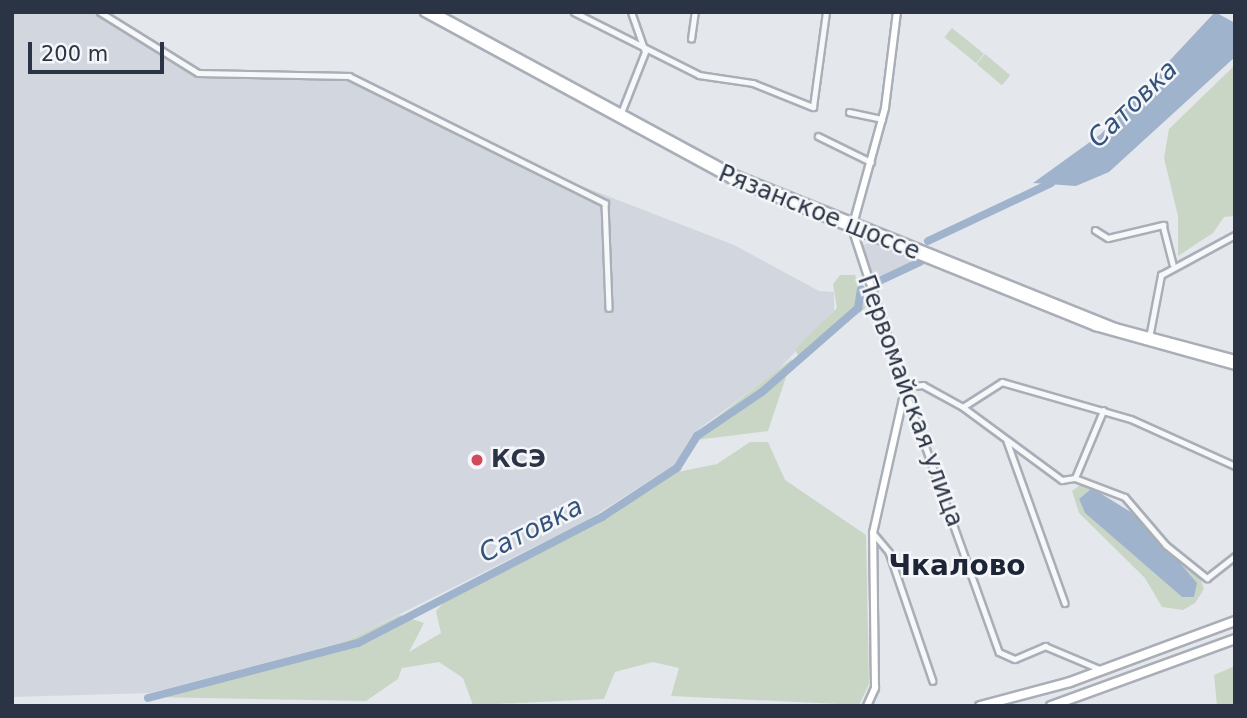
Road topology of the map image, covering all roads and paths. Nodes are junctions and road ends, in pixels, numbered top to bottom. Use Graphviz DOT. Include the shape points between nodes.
graph roads {
  1 [pos="100,12"];
  2 [pos="424,12"];
  3 [pos="435,12"];
  4 [pos="574,12"];
  5 [pos="631,12"];
  6 [pos="695,12"];
  7 [pos="825,12"];
  8 [pos="897,12"];
  9 [pos="691,39"];
  10 [pos="645,51"];
  11 [pos="849,111"];
  12 [pos="620,115"];
  13 [pos="883,119"];
  14 [pos="818,136"];
  15 [pos="871,163"];
  16 [pos="852,225"];
  17 [pos="1096,230"];
  18 [pos="1235,235"];
  19 [pos="1173,264"];
  20 [pos="609,308"];
  21 [pos="1149,338"];
  22 [pos="1235,359"];
  23 [pos="1235,365"];
  24 [pos="905,388"];
  25 [pos="963,407"];
  26 [pos="1103,411"];
  27 [pos="1007,441"];
  28 [pos="1235,466"];
  29 [pos="1075,478"];
  30 [pos="873,533"];
  31 [pos="1235,555"];
  32 [pos="1065,603"];
  33 [pos="1235,621"];
  34 [pos="1235,639"];
  35 [pos="1102,670"];
  36 [pos="933,681"];
  37 [pos="1076,698"];
  38 [pos="867,706"];
  39 [pos="980,706"];
  40 [pos="1051,706"];
  41 [pos="1060,706"];
  1 -- 20 [label="street" via="198,73 349,76 605,203"];
  2 -- 16 [label="main road, Рязанское шоссе" via="690,160"];
  3 -- 12 [label="main road, Рязанское шоссе"];
  4 -- 10 [label="street"];
  5 -- 10 [label="street"];
  6 -- 9 [label="street"];
  7 -- 10 [label="street" via="813,107 753,83 699,75"];
  8 -- 13 [label="main road"];
  10 -- 12 [label="street"];
  11 -- 13 [label="street"];
  12 -- 16 [label="main road, Рязанское шоссе" via="734,174"];
  13 -- 15 [label="main road"];
  14 -- 15 [label="street"];
  15 -- 16 [label="main road"];
  16 -- 21 [label="main road, Рязанское шоссе"];
  16 -- 23 [label="main road, Рязанское шоссе" via="1113,333"];
  16 -- 24 [label="main road, Первомайская улица"];
  17 -- 19 [label="street" via="1108,238 1163,225"];
  18 -- 19 [label="street"];
  19 -- 21 [label="street" via="1158,280"];
  21 -- 22 [label="main road, Рязанское шоссе"];
  24 -- 25 [label="street" via="923,385"];
  24 -- 30 [label="main road"];
  24 -- 35 [label="street, Первомайская улица" via="999,652 1015,659 1045,646"];
  25 -- 26 [label="street" via="1002,382"];
  25 -- 27 [label="street"];
  26 -- 28 [label="street"];
  26 -- 29 [label="street"];
  27 -- 29 [label="street" via="1062,480"];
  27 -- 32 [label="street"];
  29 -- 31 [label="street" via="1125,497 1166,545 1207,578"];
  30 -- 36 [label="street" via="889,552"];
  30 -- 38 [label="main road" via="875,688"];
  33 -- 35 [label="highway"];
  34 -- 37 [label="highway"];
  35 -- 39 [label="highway"];
  37 -- 40 [label="highway"];
  37 -- 41 [label="street"];
}
